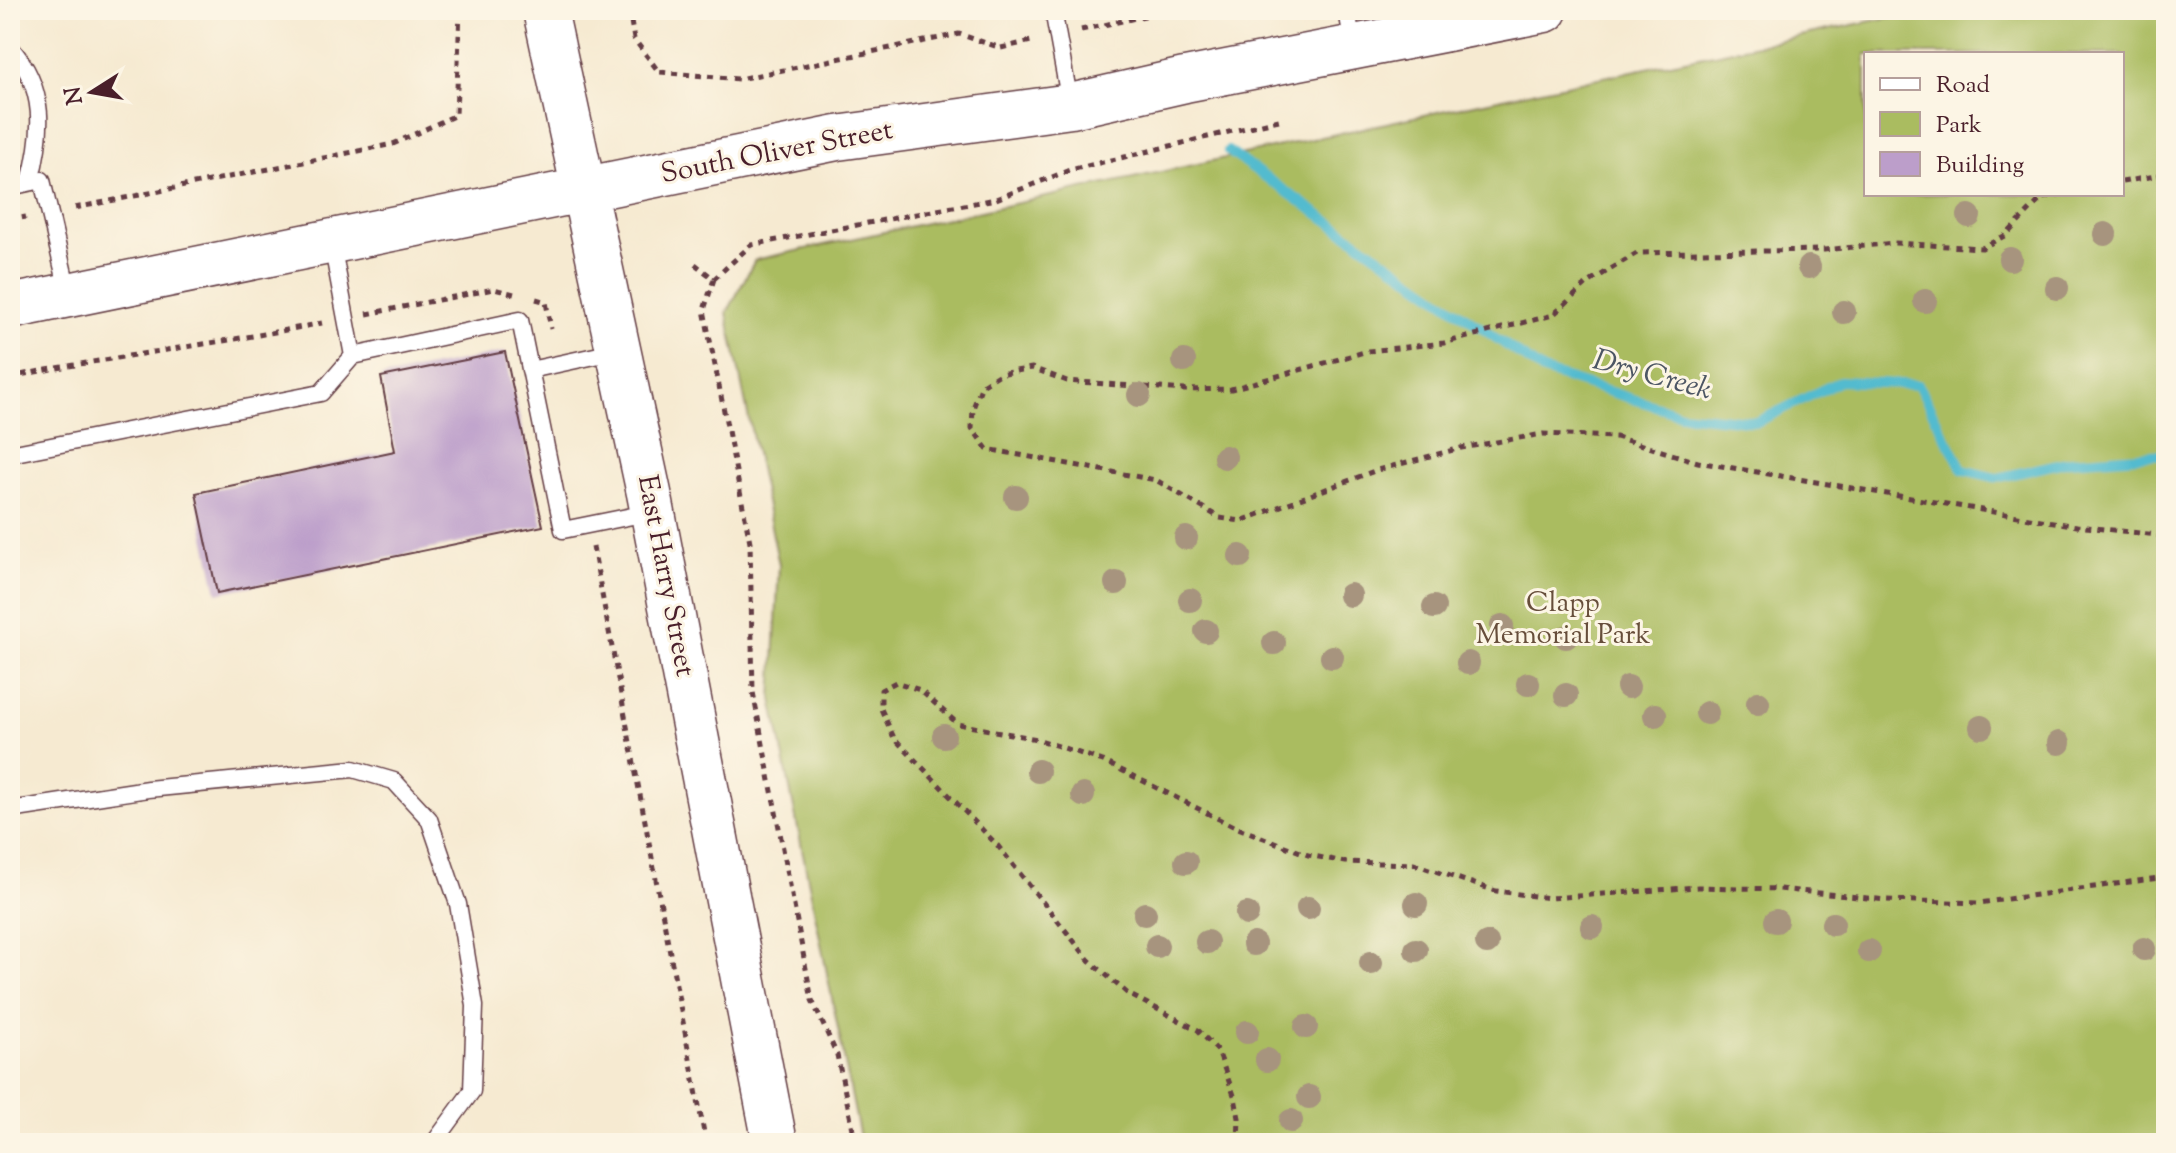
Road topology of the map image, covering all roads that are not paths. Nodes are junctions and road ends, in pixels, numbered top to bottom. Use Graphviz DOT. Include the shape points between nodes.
graph roads {
  1 [pos="545,10"];
  2 [pos="1053,10"];
  3 [pos="1545,10"];
  4 [pos="1441,20"];
  5 [pos="1350,29"];
  6 [pos="10,47"];
  7 [pos="1071,106"];
  8 [pos="30,182"];
  9 [pos="10,187"];
  10 [pos="584,190"];
  11 [pos="331,242"];
  12 [pos="69,295"];
  13 [pos="10,307"];
  14 [pos="618,351"];
  15 [pos="353,356"];
  16 [pos="530,370"];
  17 [pos="10,454"];
  18 [pos="653,512"];
  19 [pos="10,810"];
  20 [pos="434,1143"];
  21 [pos="775,1143"];
  1 -- 10 [label="main road, East Harry Street"];
  2 -- 7 [label="lane"];
  3 -- 4 [label="main road, South Oliver Street"];
  4 -- 5 [label="main road, South Oliver Street"];
  5 -- 7 [label="main road, South Oliver Street" via="1185,80"];
  6 -- 8 [label="lane" via="34,85 41,124"];
  7 -- 10 [label="main road, South Oliver Street" via="837,138"];
  8 -- 9 [label="lane"];
  8 -- 12 [label="lane" via="42,180"];
  10 -- 11 [label="main road, South Oliver Street"];
  10 -- 14 [label="main road, East Harry Street"];
  11 -- 12 [label="main road, South Oliver Street"];
  11 -- 15 [label="lane"];
  12 -- 13 [label="main road, South Oliver Street"];
  14 -- 16 [label="lane"];
  14 -- 18 [label="main road, East Harry Street"];
  15 -- 16 [label="lane" via="520,320"];
  15 -- 17 [label="lane" via="321,393"];
  16 -- 18 [label="lane" via="563,530"];
  18 -- 21 [label="main road, East Harry Street"];
  19 -- 20 [label="lane" via="148,789 353,769 394,781 429,819 458,904 475,1006 472,1091"];
}
